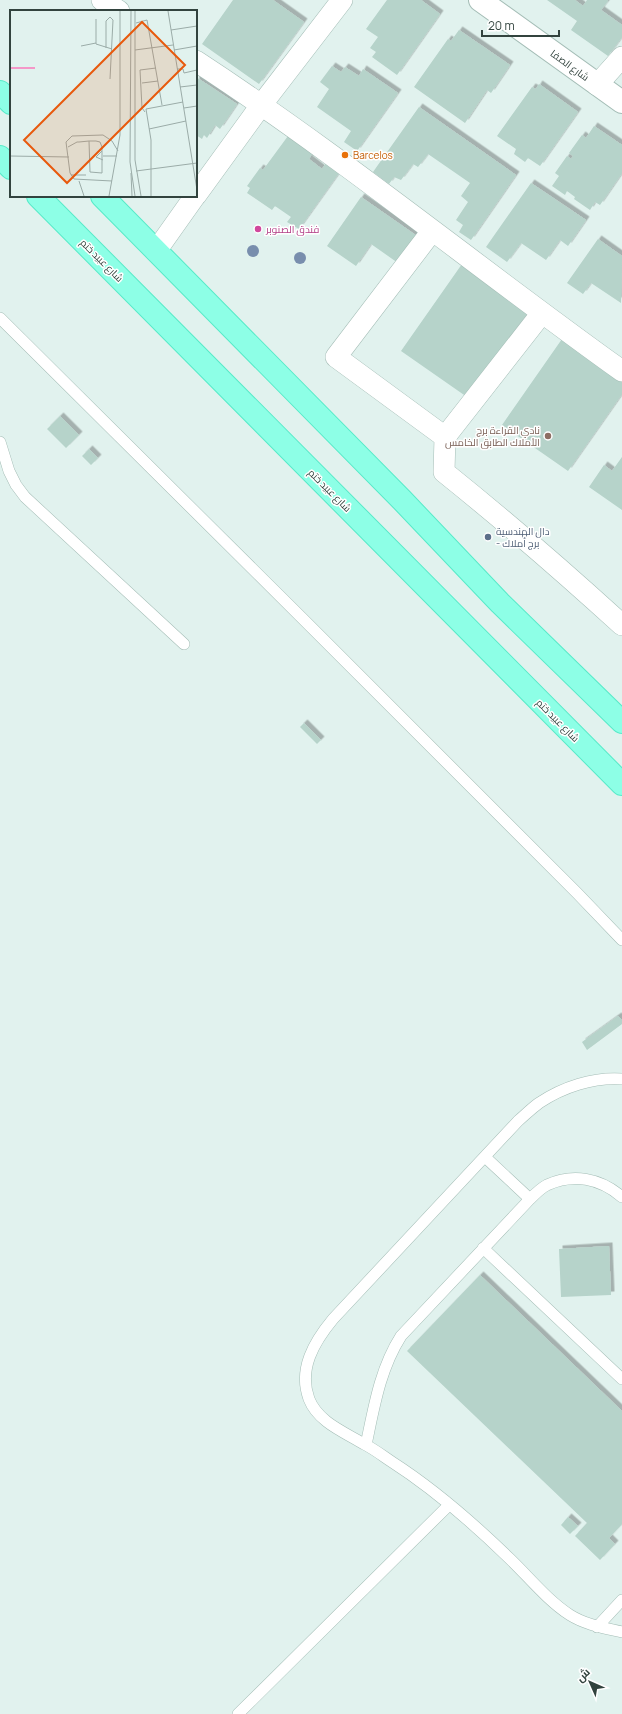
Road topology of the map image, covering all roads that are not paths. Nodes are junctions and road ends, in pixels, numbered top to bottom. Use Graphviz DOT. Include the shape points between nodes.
graph roads {
  1 [pos="102,0"];
  2 [pos="342,0"];
  3 [pos="480,0"];
  4 [pos="117,10"];
  5 [pos="622,56"];
  6 [pos="197,62"];
  7 [pos="597,85"];
  8 [pos="0,92"];
  9 [pos="10,102"];
  10 [pos="622,102"];
  11 [pos="262,104"];
  12 [pos="0,157"];
  13 [pos="10,167"];
  14 [pos="197,195"];
  15 [pos="39,197"];
  16 [pos="103,197"];
  17 [pos="195,197"];
  18 [pos="432,231"];
  19 [pos="156,251"];
  20 [pos="542,313"];
  21 [pos="0,318"];
  22 [pos="622,371"];
  23 [pos="445,437"];
  24 [pos="0,442"];
  25 [pos="622,625"];
  26 [pos="184,644"];
  27 [pos="622,722"];
  28 [pos="622,784"];
  29 [pos="622,940"];
  30 [pos="622,1079"];
  31 [pos="485,1156"];
  32 [pos="622,1197"];
  33 [pos="530,1199"];
  34 [pos="483,1248"];
  35 [pos="622,1379"];
  36 [pos="366,1445"];
  37 [pos="450,1505"];
  38 [pos="622,1600"];
  39 [pos="597,1627"];
  40 [pos="622,1632"];
  41 [pos="238,1714"];
  1 -- 4 [label="street"];
  2 -- 11 [label="street"];
  3 -- 7 [label="street, شارع الصفا"];
  5 -- 7 [label="street"];
  6 -- 11 [label="street"];
  7 -- 10 [label="street, شارع الصفا"];
  8 -- 9 [label="main road"];
  11 -- 14 [label="street"];
  11 -- 18 [label="street"];
  12 -- 13 [label="main road"];
  15 -- 28 [label="main road, شارع عبيد ختم"];
  16 -- 19 [label="main road"];
  17 -- 19 [label="street"];
  18 -- 20 [label="street"];
  18 -- 23 [label="street" via="336,357"];
  19 -- 27 [label="main road" via="500,603"];
  20 -- 22 [label="street"];
  20 -- 23 [label="street"];
  21 -- 29 [label="lane" via="578,893"];
  23 -- 25 [label="street" via="444,472 570,577"];
  24 -- 26 [label="lane" via="9,471 26,497"];
  30 -- 31 [label="lane" via="590,1081 563,1089 539,1103 518,1121"];
  31 -- 33 [label="lane"];
  31 -- 36 [label="lane" via="333,1319 313,1347 305,1379 309,1399 319,1416"];
  32 -- 33 [label="lane" via="604,1184 585,1178 564,1179 546,1186"];
  33 -- 34 [label="lane"];
  34 -- 35 [label="lane"];
  34 -- 36 [label="lane" via="409,1326 390,1353 383,1371"];
  36 -- 37 [label="lane"];
  37 -- 39 [label="lane" via="501,1550 550,1600 572,1616"];
  37 -- 41 [label="lane"];
  38 -- 39 [label="lane"];
  39 -- 40 [label="lane"];
}
